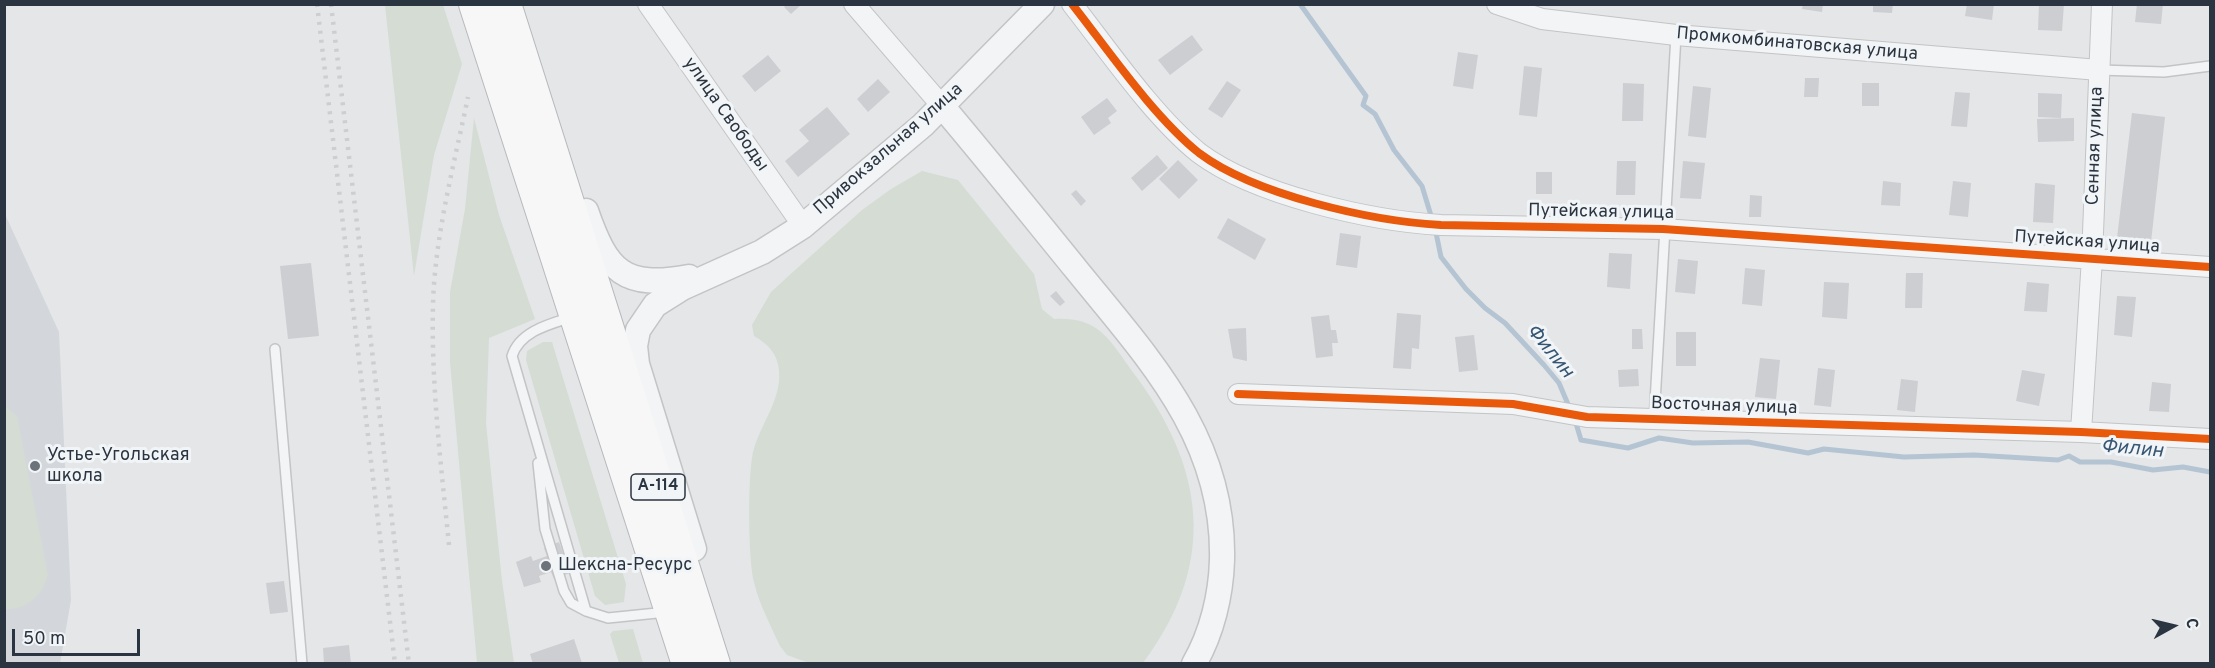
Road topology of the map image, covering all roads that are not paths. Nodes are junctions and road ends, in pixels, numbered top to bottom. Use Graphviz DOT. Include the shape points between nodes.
graph roads {
  1 [pos="476,4"];
  2 [pos="505,4"];
  3 [pos="519,4"];
  4 [pos="648,4"];
  5 [pos="854,4"];
  6 [pos="1042,4"];
  7 [pos="1072,4"];
  8 [pos="1497,4"];
  9 [pos="2102,4"];
  10 [pos="1676,35"];
  11 [pos="2211,66"];
  12 [pos="2099,70"];
  13 [pos="942,106"];
  14 [pos="803,226"];
  15 [pos="1663,229"];
  16 [pos="2092,258"];
  17 [pos="2211,267"];
  18 [pos="718,272"];
  19 [pos="575,316"];
  20 [pos="275,349"];
  21 [pos="1238,394"];
  22 [pos="1654,420"];
  23 [pos="2081,432"];
  24 [pos="2211,439"];
  25 [pos="536,440"];
  26 [pos="586,611"];
  27 [pos="671,612"];
  28 [pos="303,663"];
  29 [pos="688,663"];
  30 [pos="714,663"];
  31 [pos="723,663"];
  32 [pos="1194,663"];
  1 -- 19 [label="highway, А-114"];
  2 -- 30 [label="highway, А-114"];
  3 -- 18 [label="street" via="592,228 606,257 641,281"];
  4 -- 14 [label="street, улица Свободы"];
  5 -- 13 [label="street"];
  6 -- 13 [label="street, Привокзальная улица"];
  7 -- 15 [label="street, Путейская улица" via="1182,138 1218,166 1266,189 1412,223"];
  8 -- 10 [label="street, Промкомбинатовская улица" via="1542,19"];
  9 -- 12 [label="street, Сенная улица"];
  10 -- 12 [label="street, Промкомбинатовская улица"];
  10 -- 15 [label="lane"];
  11 -- 12 [label="lane" via="2164,72"];
  12 -- 16 [label="street, Сенная улица"];
  13 -- 14 [label="street, Привокзальная улица"];
  13 -- 32 [label="street" via="1132,338 1195,430 1211,472 1223,530 1218,601"];
  14 -- 18 [label="street, Привокзальная улица" via="762,252"];
  15 -- 16 [label="street, Путейская улица"];
  15 -- 22 [label="lane"];
  16 -- 17 [label="street, Путейская улица"];
  16 -- 23 [label="street, Сенная улица"];
  18 -- 31 [label="street" via="655,305 638,330 635,346 637,364 713,611"];
  19 -- 25 [label="lane" via="538,329 516,345 513,364"];
  19 -- 27 [label="highway, А-114"];
  20 -- 28 [label="lane"];
  21 -- 22 [label="street, Восточная улица" via="1513,404 1587,417"];
  22 -- 23 [label="street, Восточная улица"];
  23 -- 24 [label="street, Восточная улица"];
  25 -- 26 [label="lane"];
  25 -- 26 [label="lane" via="545,529 567,598"];
  26 -- 27 [label="lane" via="608,618"];
  27 -- 29 [label="highway, А-114"];
}
